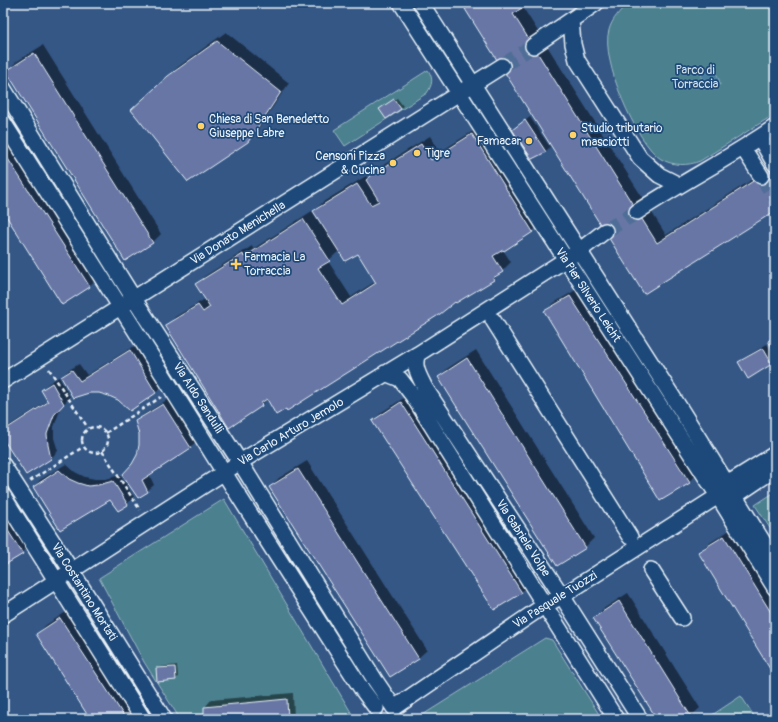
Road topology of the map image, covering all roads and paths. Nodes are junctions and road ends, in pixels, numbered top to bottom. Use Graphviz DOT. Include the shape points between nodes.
graph roads {
  1 [pos="401,3"];
  2 [pos="420,3"];
  3 [pos="596,3"];
  4 [pos="571,20"];
  5 [pos="533,46"];
  6 [pos="502,66"];
  7 [pos="473,85"];
  8 [pos="3,88"];
  9 [pos="459,94"];
  10 [pos="3,122"];
  11 [pos="775,127"];
  12 [pos="760,138"];
  13 [pos="743,148"];
  14 [pos="775,164"];
  15 [pos="761,176"];
  16 [pos="679,185"];
  17 [pos="637,212"];
  18 [pos="605,232"];
  19 [pos="579,250"];
  20 [pos="565,259"];
  21 [pos="134,299"];
  22 [pos="120,308"];
  23 [pos="493,320"];
  24 [pos="418,354"];
  25 [pos="48,368"];
  26 [pos="385,373"];
  27 [pos="3,381"];
  28 [pos="173,390"];
  29 [pos="88,428"];
  30 [pos="106,433"];
  31 [pos="83,447"];
  32 [pos="102,451"];
  33 [pos="775,454"];
  34 [pos="240,462"];
  35 [pos="3,465"];
  36 [pos="775,469"];
  37 [pos="224,473"];
  38 [pos="18,488"];
  39 [pos="727,492"];
  40 [pos="3,496"];
  41 [pos="141,512"];
  42 [pos="630,537"];
  43 [pos="775,561"];
  44 [pos="71,570"];
  45 [pos="651,570"];
  46 [pos="56,580"];
  47 [pos="775,588"];
  48 [pos="562,596"];
  49 [pos="545,605"];
  50 [pos="3,614"];
  51 [pos="682,618"];
  52 [pos="394,708"];
  53 [pos="379,713"];
  54 [pos="143,719"];
  55 [pos="164,719"];
  56 [pos="616,719"];
  57 [pos="640,719"];
  1 -- 9 [label="street, Via Pier Silverio Leicht"];
  2 -- 7 [label="street, Via Pier Silverio Leicht"];
  3 -- 4 [label="street"];
  4 -- 5 [label="street"];
  4 -- 16 [label="street" via="571,35 577,60 640,158 659,175"];
  6 -- 7 [label="street, Via Donato Menichella"];
  7 -- 9 [label="street, Via Donato Menichella"];
  7 -- 19 [label="street, Via Pier Silverio Leicht"];
  8 -- 21 [label="street, Via Aldo Sandulli"];
  9 -- 20 [label="street, Via Pier Silverio Leicht"];
  9 -- 21 [label="street, Via Donato Menichella"];
  10 -- 22 [label="street, Via Aldo Sandulli"];
  11 -- 12 [label="street"];
  12 -- 13 [label="street"];
  12 -- 14 [label="street"];
  13 -- 15 [label="street"];
  13 -- 16 [label="street"];
  16 -- 17 [label="street"];
  18 -- 19 [label="street, Via Carlo Arturo Jemolo"];
  19 -- 20 [label="street, Via Carlo Arturo Jemolo"];
  19 -- 39 [label="street, Via Pier Silverio Leicht" via="683,413"];
  20 -- 24 [label="street, Via Carlo Arturo Jemolo"];
  20 -- 39 [label="street, Via Pier Silverio Leicht"];
  21 -- 22 [label="street, Via Donato Menichella"];
  21 -- 34 [label="street, Via Aldo Sandulli"];
  22 -- 27 [label="street, Via Donato Menichella"];
  22 -- 28 [label="street, Via Aldo Sandulli"];
  23 -- 42 [label="street"];
  24 -- 26 [label="street, Via Carlo Arturo Jemolo"];
  24 -- 48 [label="street, Via Gabriele Volpe" via="416,369 425,388"];
  25 -- 29 [label="path"];
  26 -- 34 [label="street, Via Carlo Arturo Jemolo"];
  26 -- 49 [label="street, Via Gabriele Volpe" via="400,379 413,396"];
  28 -- 30 [label="path"];
  28 -- 37 [label="street, Via Aldo Sandulli"];
  29 -- 30 [label="path" via="98,427"];
  29 -- 31 [label="path" via="82,437"];
  30 -- 32 [label="path" via="108,443"];
  31 -- 32 [label="path" via="92,453"];
  31 -- 38 [label="path"];
  32 -- 41 [label="path"];
  33 -- 39 [label="street, Via Pasquale Tuozzi"];
  34 -- 37 [label="street, Via Carlo Arturo Jemolo"];
  34 -- 52 [label="street, Via Aldo Sandulli"];
  35 -- 38 [label="street, Via Costantino Mortati"];
  36 -- 39 [label="street, Via Pasquale Tuozzi"];
  37 -- 44 [label="street, Via Carlo Arturo Jemolo"];
  37 -- 53 [label="street, Via Aldo Sandulli"];
  38 -- 44 [label="street, Via Costantino Mortati"];
  39 -- 43 [label="street, Via Pier Silverio Leicht"];
  39 -- 47 [label="street, Via Pier Silverio Leicht"];
  39 -- 48 [label="street, Via Pasquale Tuozzi"];
  40 -- 46 [label="street, Via Costantino Mortati"];
  44 -- 46 [label="street, Via Carlo Arturo Jemolo"];
  44 -- 55 [label="street, Via Costantino Mortati"];
  45 -- 51 [label="street"];
  46 -- 50 [label="street, Via Carlo Arturo Jemolo"];
  46 -- 54 [label="street, Via Costantino Mortati"];
  48 -- 49 [label="street, Via Pasquale Tuozzi"];
  48 -- 57 [label="street, Via Gabriele Volpe"];
  49 -- 52 [label="street, Via Pasquale Tuozzi"];
  49 -- 56 [label="street, Via Gabriele Volpe"];
  52 -- 53 [label="street"];
}
